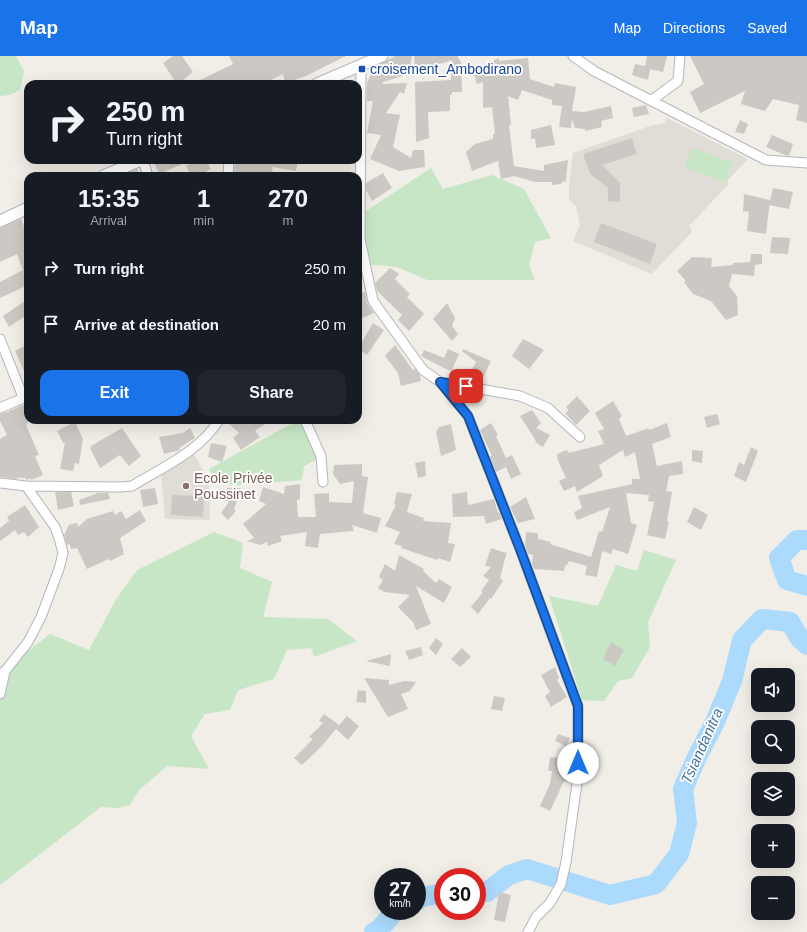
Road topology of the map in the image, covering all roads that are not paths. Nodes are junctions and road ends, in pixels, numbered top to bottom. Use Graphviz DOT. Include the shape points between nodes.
graph roads {
  1 [pos="382,56"];
  2 [pos="573,56"];
  3 [pos="680,56"];
  4 [pos="361,65"];
  5 [pos="326,80"];
  6 [pos="361,80"];
  7 [pos="652,100"];
  8 [pos="807,163"];
  9 [pos="132,164"];
  10 [pos="113,172"];
  11 [pos="24,210"];
  12 [pos="0,221"];
  13 [pos="362,249"];
  14 [pos="0,339"];
  15 [pos="440,382"];
  16 [pos="24,394"];
  17 [pos="24,396"];
  18 [pos="0,408"];
  19 [pos="216,424"];
  20 [pos="308,424"];
  21 [pos="580,437"];
  22 [pos="323,482"];
  23 [pos="0,483"];
  24 [pos="26,486"];
  25 [pos="2,673"];
  26 [pos="0,694"];
  27 [pos="528,932"];
  1 -- 4 [label="street"];
  2 -- 7 [label="street" via="594,70"];
  3 -- 7 [label="street" via="678,81"];
  4 -- 5 [label="street"];
  4 -- 6 [label="street"];
  7 -- 8 [label="street" via="766,160"];
  9 -- 10 [label="street"];
  11 -- 12 [label="street"];
  13 -- 15 [label="street" via="373,301 423,370"];
  14 -- 16 [label="street"];
  15 -- 21 [label="street" via="520,396 548,408"];
  15 -- 27 [label="street" via="468,416 578,706 578,776 566,862 561,884"];
  17 -- 18 [label="street"];
  19 -- 24 [label="street" via="194,448 132,486"];
  20 -- 22 [label="street" via="321,456"];
  23 -- 24 [label="street"];
  24 -- 25 [label="street" via="55,527 63,553 41,617 28,642"];
  25 -- 26 [label="street"];
}
